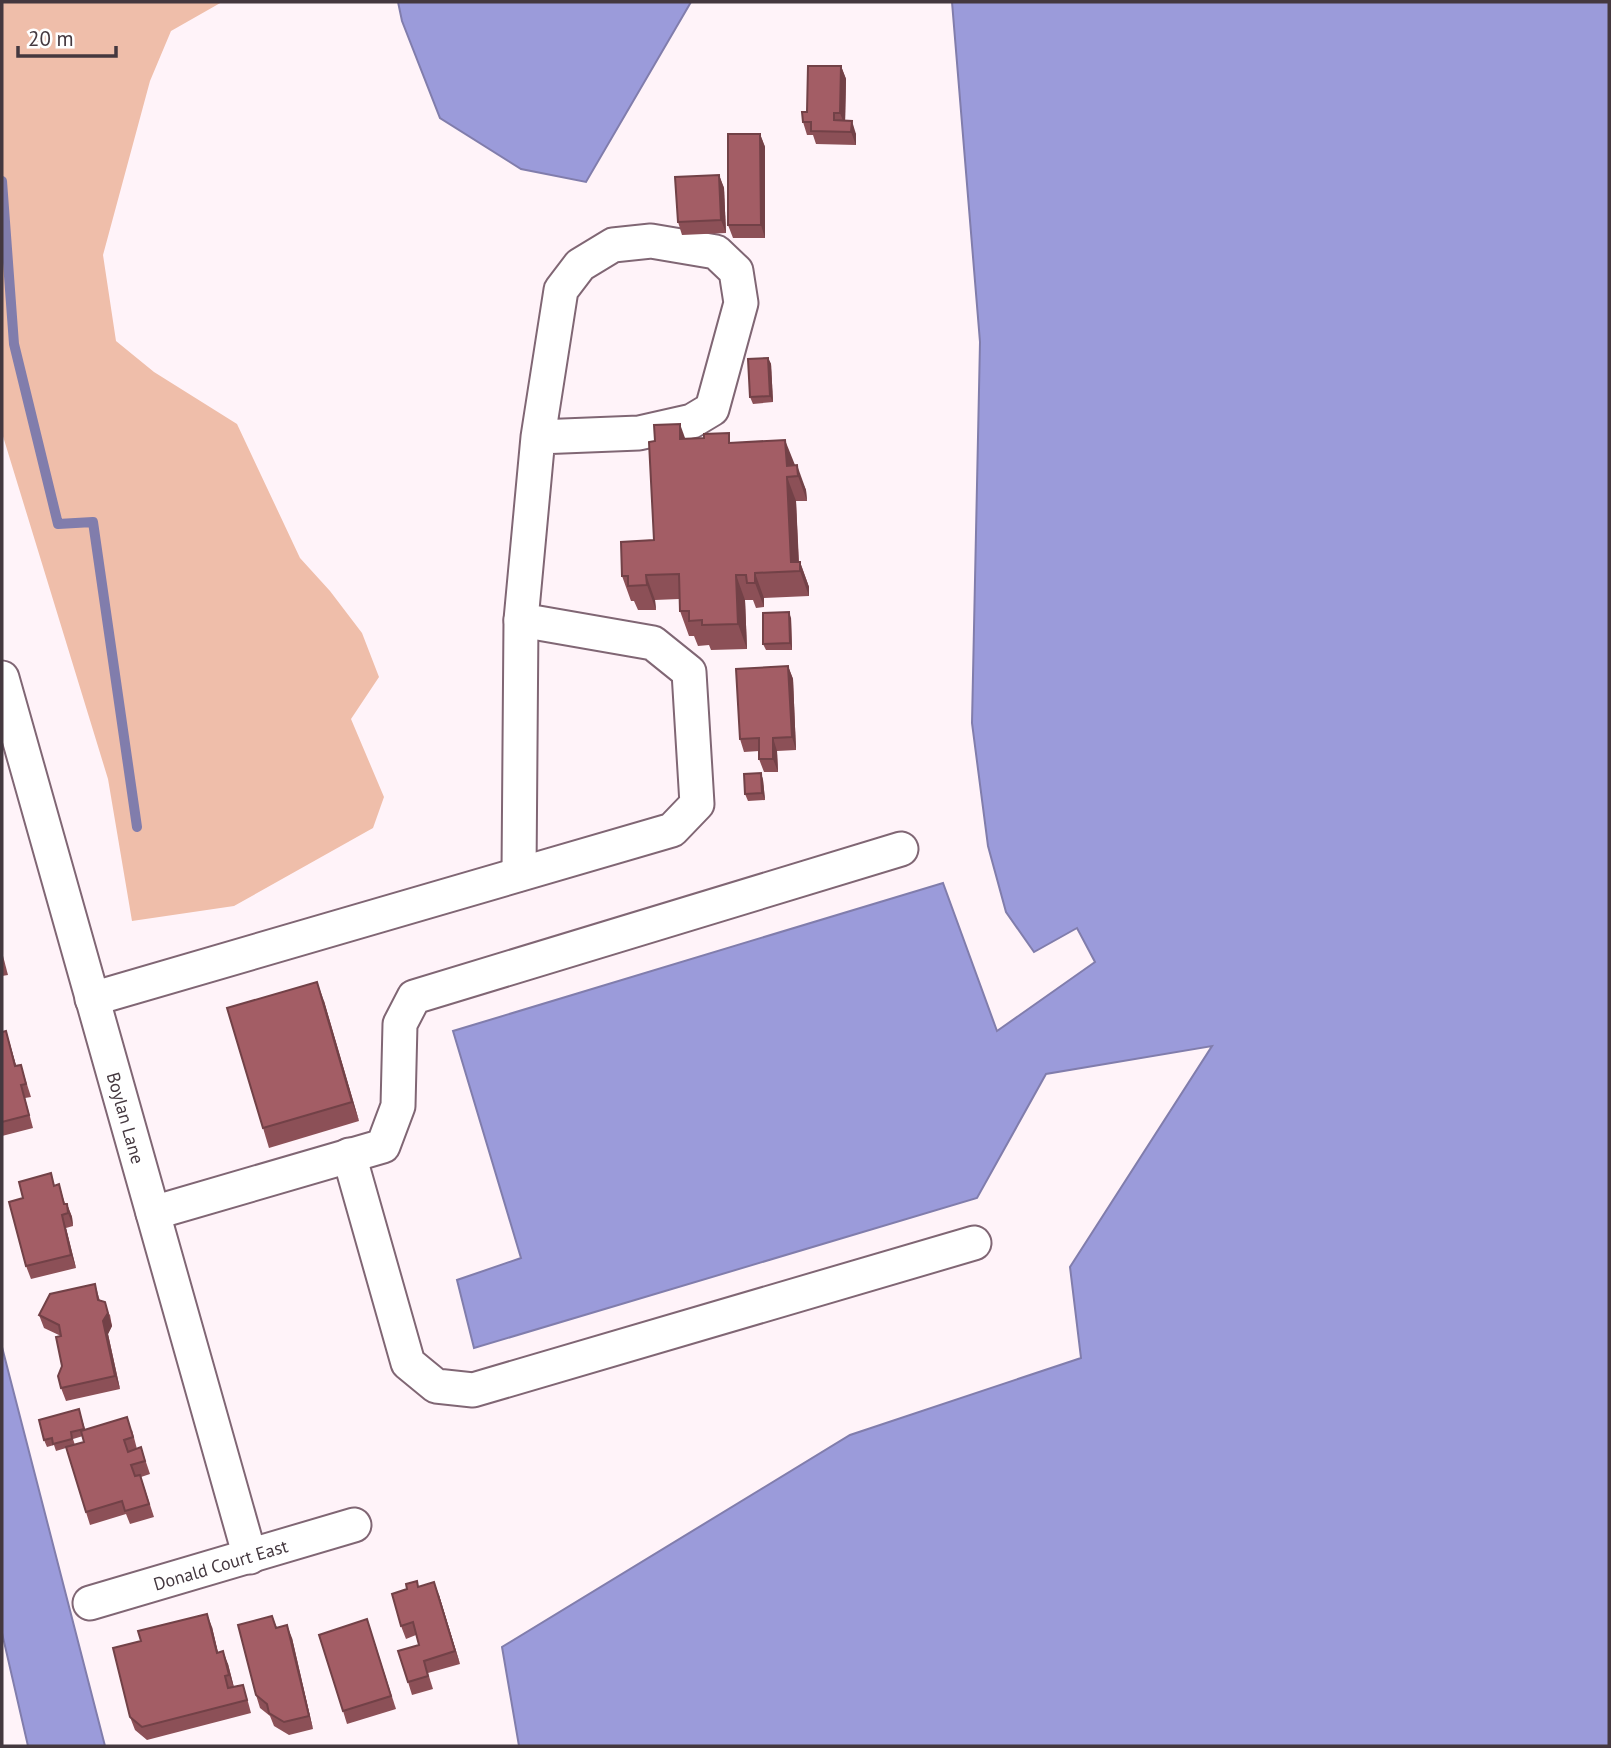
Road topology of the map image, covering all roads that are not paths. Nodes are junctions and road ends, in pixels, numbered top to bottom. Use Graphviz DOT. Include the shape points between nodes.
graph roads {
  1 [pos="538,437"];
  2 [pos="521,620"];
  3 [pos="2,678"];
  4 [pos="901,849"];
  5 [pos="519,874"];
  6 [pos="92,999"];
  7 [pos="348,1155"];
  8 [pos="153,1213"];
  9 [pos="974,1243"];
  10 [pos="354,1525"];
  11 [pos="250,1557"];
  12 [pos="89,1603"];
  1 -- 1 [label="street" via="561,290 580,265 614,245 651,241 716,253 736,271 741,303 712,409 692,421 639,433"];
  1 -- 2 [label="street"];
  2 -- 5 [label="street"];
  2 -- 5 [label="street" via="653,643 689,672 697,804 672,830"];
  3 -- 6 [label="street, Boylan Lane"];
  4 -- 7 [label="street" via="414,996 400,1024 398,1106 383,1146"];
  5 -- 6 [label="street"];
  6 -- 8 [label="street, Boylan Lane"];
  7 -- 8 [label="street"];
  7 -- 9 [label="street" via="408,1363 436,1386 473,1390"];
  8 -- 11 [label="street, Boylan Lane"];
  10 -- 11 [label="street, Donald Court East"];
  11 -- 12 [label="street, Donald Court East"];
}
